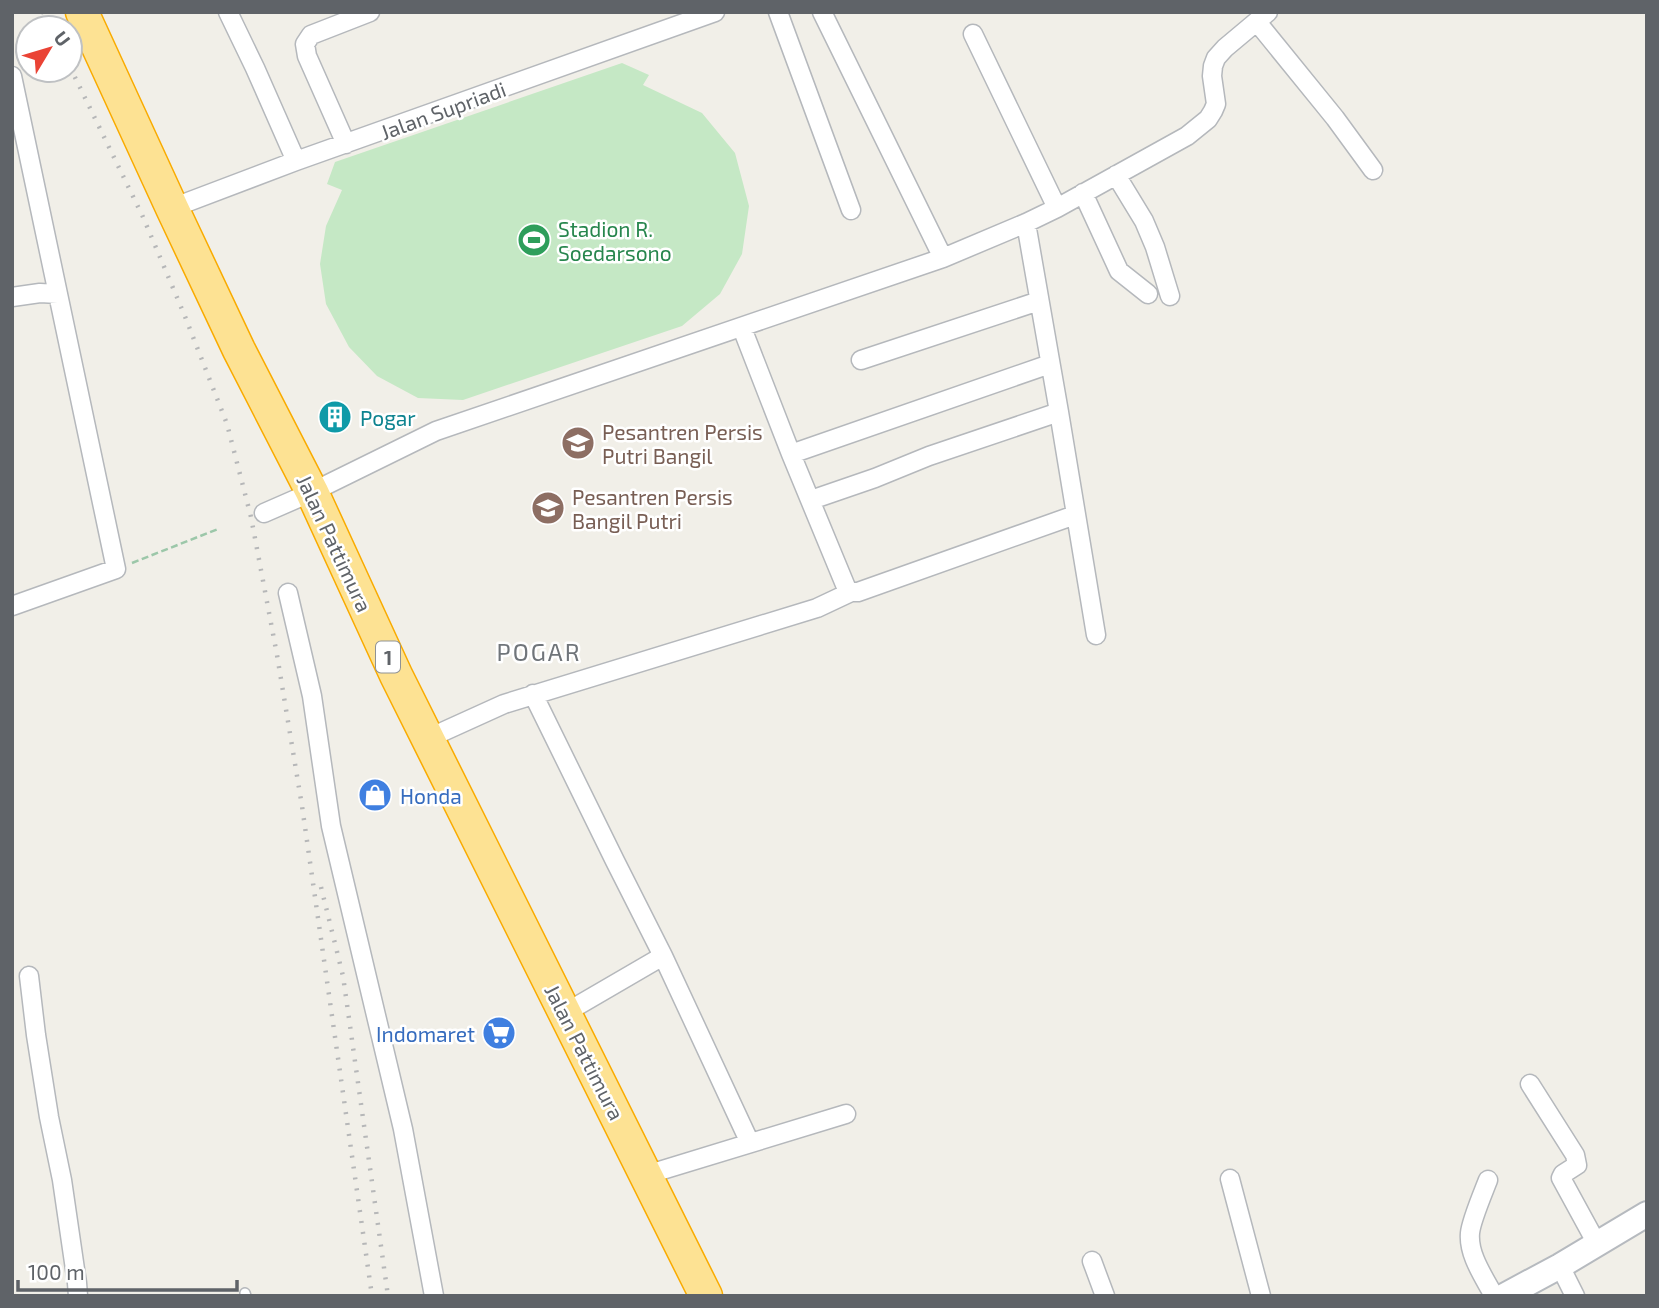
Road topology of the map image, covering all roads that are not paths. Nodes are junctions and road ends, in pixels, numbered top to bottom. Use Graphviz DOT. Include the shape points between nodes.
graph roads {
  1 [pos="82,12"];
  2 [pos="228,12"];
  3 [pos="370,12"];
  4 [pos="715,12"];
  5 [pos="778,12"];
  6 [pos="822,12"];
  7 [pos="1263,17"];
  8 [pos="973,34"];
  9 [pos="12,76"];
  10 [pos="346,144"];
  11 [pos="296,161"];
  12 [pos="1373,170"];
  13 [pos="1115,175"];
  14 [pos="1083,193"];
  15 [pos="172,208"];
  16 [pos="1057,208"];
  17 [pos="852,210"];
  18 [pos="1026,223"];
  19 [pos="943,258"];
  20 [pos="58,294"];
  21 [pos="1148,294"];
  22 [pos="1170,296"];
  23 [pos="12,298"];
  24 [pos="1039,301"];
  25 [pos="742,328"];
  26 [pos="861,360"];
  27 [pos="1050,364"];
  28 [pos="1059,412"];
  29 [pos="791,454"];
  30 [pos="312,492"];
  31 [pos="811,500"];
  32 [pos="264,513"];
  33 [pos="1075,515"];
  34 [pos="851,592"];
  35 [pos="288,593"];
  36 [pos="12,606"];
  37 [pos="1096,635"];
  38 [pos="534,694"];
  39 [pos="429,738"];
  40 [pos="663,956"];
  41 [pos="29,976"];
  42 [pos="565,1013"];
  43 [pos="1530,1084"];
  44 [pos="846,1114"];
  45 [pos="750,1143"];
  46 [pos="646,1175"];
  47 [pos="1230,1179"];
  48 [pos="1488,1180"];
  49 [pos="1647,1214"];
  50 [pos="1597,1244"];
  51 [pos="1092,1261"];
  52 [pos="1560,1266"];
  53 [pos="78,1296"];
  54 [pos="435,1296"];
  55 [pos="706,1296"];
  56 [pos="1105,1296"];
  57 [pos="1261,1296"];
  58 [pos="1494,1296"];
  59 [pos="1504,1296"];
  60 [pos="1575,1296"];
  1 -- 15 [label="highway, Jalan Pattimura / 1"];
  2 -- 11 [label="street"];
  3 -- 10 [label="street" via="311,35 305,44"];
  4 -- 10 [label="street, Jalan Supriadi"];
  5 -- 17 [label="street"];
  6 -- 19 [label="street"];
  7 -- 12 [label="street"];
  7 -- 13 [label="street" via="1216,58 1212,76 1216,104 1208,119 1187,136"];
  8 -- 16 [label="street"];
  9 -- 20 [label="street"];
  10 -- 11 [label="street, Jalan Supriadi"];
  11 -- 15 [label="street, Jalan Supriadi"];
  13 -- 14 [label="street"];
  13 -- 22 [label="street" via="1152,239"];
  14 -- 16 [label="street"];
  14 -- 21 [label="street" via="1119,271"];
  15 -- 30 [label="highway, Jalan Pattimura / 1"];
  16 -- 18 [label="street"];
  18 -- 19 [label="street"];
  18 -- 24 [label="street"];
  19 -- 25 [label="street"];
  20 -- 23 [label="street"];
  20 -- 36 [label="street" via="116,569"];
  24 -- 26 [label="street"];
  24 -- 27 [label="street"];
  25 -- 29 [label="street"];
  25 -- 30 [label="street" via="436,431"];
  27 -- 28 [label="street"];
  27 -- 29 [label="street"];
  28 -- 31 [label="street"];
  28 -- 33 [label="street"];
  29 -- 31 [label="street"];
  30 -- 32 [label="street"];
  30 -- 39 [label="highway, Jalan Pattimura / 1"];
  31 -- 34 [label="street"];
  33 -- 34 [label="street"];
  33 -- 37 [label="street"];
  34 -- 38 [label="street" via="817,608"];
  35 -- 54 [label="street" via="312,696 331,826 403,1129"];
  38 -- 39 [label="street"];
  38 -- 40 [label="street"];
  39 -- 42 [label="highway, Jalan Pattimura / 1"];
  40 -- 42 [label="street"];
  40 -- 45 [label="street"];
  41 -- 53 [label="street"];
  42 -- 46 [label="highway, Jalan Pattimura / 1"];
  43 -- 50 [label="street" via="1575,1155 1577,1166 1561,1178"];
  44 -- 45 [label="street"];
  45 -- 46 [label="street"];
  46 -- 55 [label="highway, Jalan Pattimura / 1"];
  47 -- 57 [label="street"];
  48 -- 58 [label="street" via="1470,1233 1475,1261"];
  49 -- 50 [label="street"];
  50 -- 52 [label="street"];
  51 -- 56 [label="street"];
  52 -- 59 [label="street"];
  52 -- 60 [label="street"];
}
